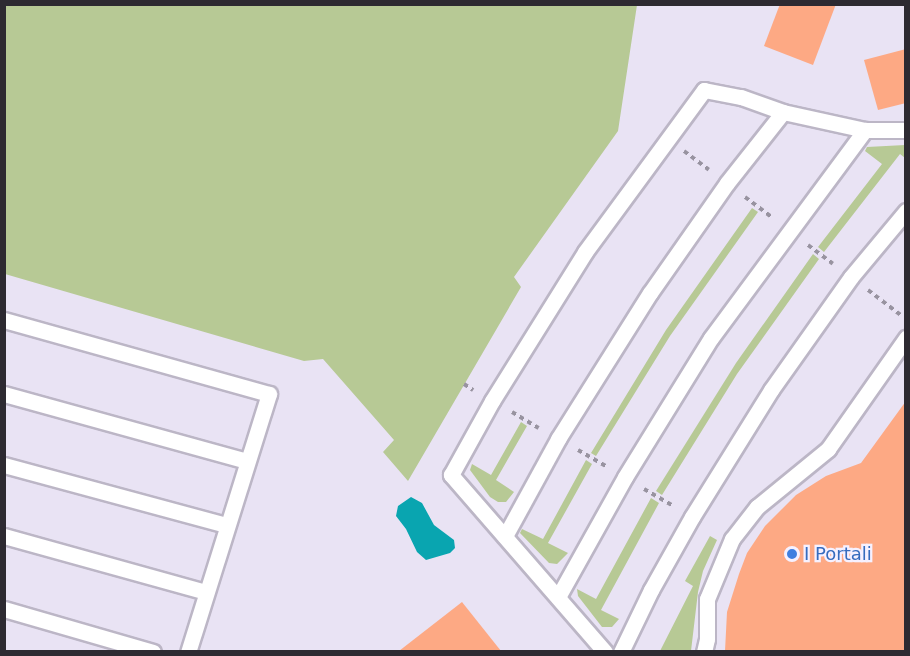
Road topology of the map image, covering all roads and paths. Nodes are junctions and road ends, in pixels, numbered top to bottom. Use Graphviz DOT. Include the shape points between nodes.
graph roads {
  1 [pos="783,112"];
  2 [pos="865,130"];
  3 [pos="906,130"];
  4 [pos="677,145"];
  5 [pos="718,177"];
  6 [pos="737,191"];
  7 [pos="906,211"];
  8 [pos="778,222"];
  9 [pos="806,243"];
  10 [pos="838,268"];
  11 [pos="862,286"];
  12 [pos="902,316"];
  13 [pos="4,320"];
  14 [pos="906,338"];
  15 [pos="4,394"];
  16 [pos="503,408"];
  17 [pos="548,433"];
  18 [pos="569,445"];
  19 [pos="248,461"];
  20 [pos="4,465"];
  21 [pos="614,471"];
  22 [pos="635,483"];
  23 [pos="680,510"];
  24 [pos="227,525"];
  25 [pos="4,536"];
  26 [pos="505,536"];
  27 [pos="206,592"];
  28 [pos="558,597"];
  29 [pos="4,609"];
  30 [pos="153,651"];
  31 [pos="188,651"];
  32 [pos="605,651"];
  33 [pos="621,651"];
  34 [pos="704,651"];
  1 -- 2 [label="lane"];
  1 -- 26 [label="lane" via="727,183 650,293 558,439"];
  1 -- 26 [label="lane" via="741,97 704,90 585,252 531,335 452,475"];
  2 -- 3 [label="lane"];
  2 -- 28 [label="lane" via="711,338 625,477"];
  4 -- 5 [label="path"];
  6 -- 8 [label="path"];
  7 -- 33 [label="lane" via="851,277 771,390 692,517"];
  9 -- 10 [label="path"];
  11 -- 12 [label="path"];
  13 -- 19 [label="lane" via="269,394"];
  14 -- 34 [label="lane" via="828,449 757,507 732,539 707,599"];
  15 -- 19 [label="lane"];
  16 -- 17 [label="path"];
  18 -- 21 [label="path"];
  19 -- 24 [label="lane"];
  20 -- 24 [label="lane"];
  22 -- 23 [label="path"];
  24 -- 27 [label="lane"];
  25 -- 27 [label="lane"];
  26 -- 28 [label="lane"];
  27 -- 31 [label="lane"];
  28 -- 32 [label="lane"];
  29 -- 30 [label="lane"];
}
